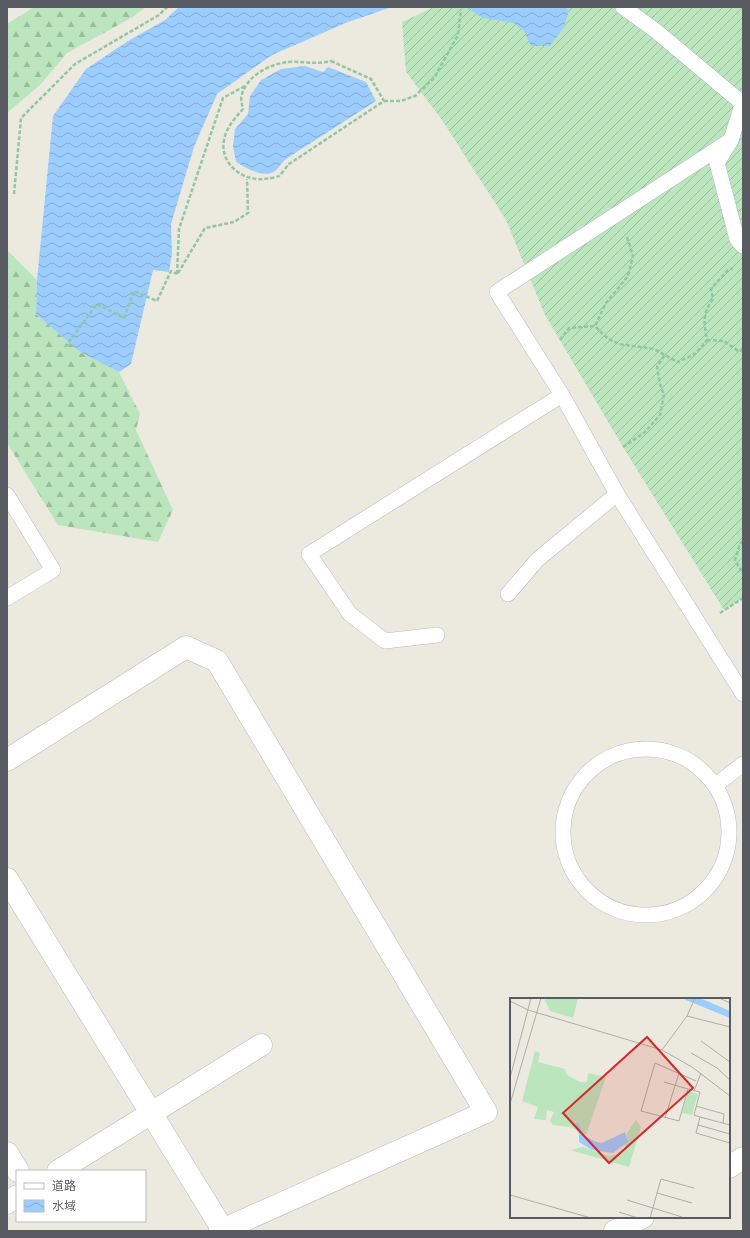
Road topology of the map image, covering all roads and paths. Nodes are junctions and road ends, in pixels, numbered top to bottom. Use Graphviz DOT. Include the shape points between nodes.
graph roads {
  1 [pos="167,7"];
  2 [pos="623,7"];
  3 [pos="461,10"];
  4 [pos="246,86"];
  5 [pos="384,101"];
  6 [pos="743,101"];
  7 [pos="731,140"];
  8 [pos="247,179"];
  9 [pos="14,194"];
  10 [pos="624,210"];
  11 [pos="743,246"];
  12 [pos="736,267"];
  13 [pos="177,274"];
  14 [pos="595,326"];
  15 [pos="560,340"];
  16 [pos="707,340"];
  17 [pos="64,348"];
  18 [pos="743,350"];
  19 [pos="664,356"];
  20 [pos="562,395"];
  21 [pos="623,447"];
  22 [pos="617,494"];
  23 [pos="7,495"];
  24 [pos="743,541"];
  25 [pos="743,574"];
  26 [pos="508,594"];
  27 [pos="7,598"];
  28 [pos="437,635"];
  29 [pos="743,694"];
  30 [pos="7,760"];
  31 [pos="743,764"];
  32 [pos="716,785"];
  33 [pos="7,879"];
  34 [pos="262,1045"];
  35 [pos="151,1113"];
  36 [pos="7,1153"];
  37 [pos="743,1158"];
  38 [pos="730,1166"];
  39 [pos="17,1170"];
  40 [pos="60,1170"];
  41 [pos="16,1197"];
  42 [pos="7,1203"];
  43 [pos="641,1218"];
  44 [pos="221,1230"];
  45 [pos="615,1231"];
  1 -- 9 [label="path" via="159,15 75,64 21,118"];
  2 -- 6 [label="lane"];
  3 -- 5 [label="path" via="458,35 434,78 415,96 401,101"];
  4 -- 5 [label="path" via="260,71 275,64 317,64 330,61 371,79"];
  4 -- 8 [label="path" via="241,94 243,109 228,128 224,141 225,155 233,169"];
  4 -- 13 [label="path" via="223,98 180,229"];
  5 -- 8 [label="path" via="289,164 279,176 263,180"];
  6 -- 7 [label="lane"];
  7 -- 10 [label="lane"];
  7 -- 11 [label="lane" via="717,163 736,239"];
  8 -- 13 [label="path" via="248,213 234,222 205,228"];
  10 -- 14 [label="path" via="626,237 633,256 628,276 606,302"];
  10 -- 20 [label="lane" via="497,292"];
  12 -- 16 [label="path" via="728,270 712,289 713,298 705,311"];
  13 -- 17 [label="path" via="171,271 157,301 134,291 124,318 97,304"];
  14 -- 15 [label="path" via="568,328"];
  14 -- 19 [label="path" via="604,337 618,345 655,349"];
  16 -- 18 [label="path" via="724,341 738,351"];
  16 -- 19 [label="path" via="695,354 678,362"];
  19 -- 21 [label="path" via="657,367 664,395 660,415 644,432"];
  20 -- 22 [label="lane"];
  20 -- 28 [label="lane" via="309,554 350,614 385,641"];
  22 -- 26 [label="lane" via="537,560"];
  22 -- 29 [label="lane"];
  23 -- 27 [label="lane" via="53,570"];
  24 -- 25 [label="path" via="735,560"];
  30 -- 44 [label="street" via="186,646 218,661 486,1112"];
  31 -- 32 [label="lane"];
  32 -- 32 [label="lane" via="727,811 730,839 722,866 706,889 684,906 657,915 629,914 603,904 581,887 567,863 562,836 565,809 576,784 595,764 619,752 646,747 674,752 698,765"];
  33 -- 35 [label="street"];
  34 -- 35 [label="street"];
  35 -- 40 [label="street"];
  35 -- 44 [label="street"];
  36 -- 39 [label="street"];
  37 -- 38 [label="street"];
  41 -- 42 [label="street"];
  43 -- 45 [label="street"];
}
